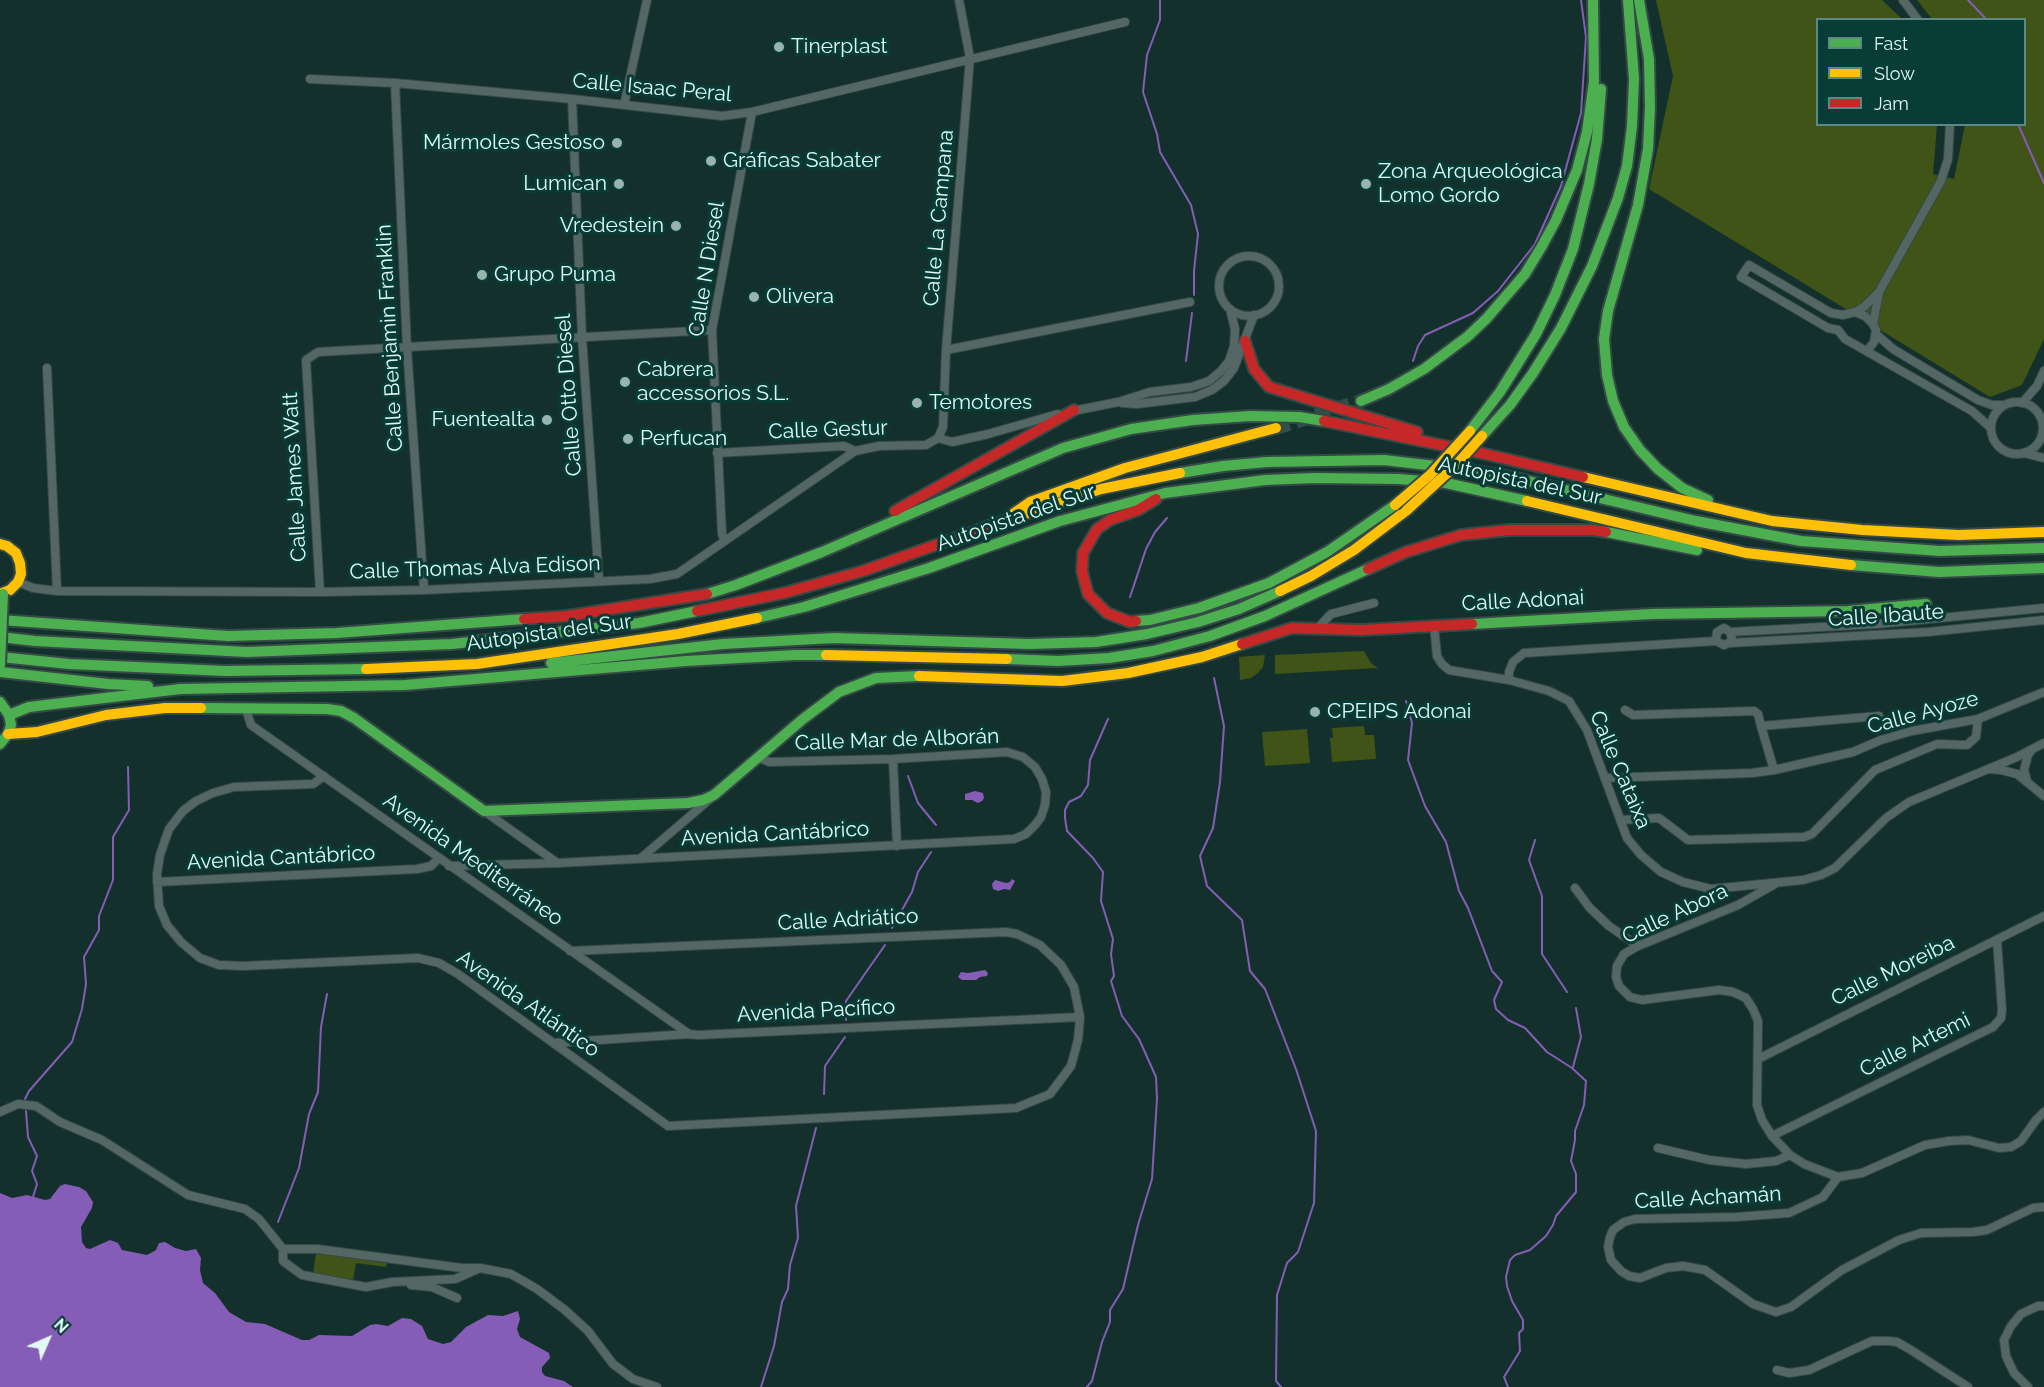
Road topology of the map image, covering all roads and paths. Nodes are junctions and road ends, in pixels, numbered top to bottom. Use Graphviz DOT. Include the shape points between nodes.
graph roads {
  1 [pos="647,0"];
  2 [pos="959,0"];
  3 [pos="1593,0"];
  4 [pos="1629,0"];
  5 [pos="1639,0"];
  6 [pos="1903,0"];
  7 [pos="1916,18"];
  8 [pos="1125,22"];
  9 [pos="970,58"];
  10 [pos="310,79"];
  11 [pos="395,83"];
  12 [pos="572,99"];
  13 [pos="624,105"];
  14 [pos="752,112"];
  15 [pos="1950,126"];
  16 [pos="1879,292"];
  17 [pos="1190,302"];
  18 [pos="1230,309"];
  19 [pos="1855,312"];
  20 [pos="1254,315"];
  21 [pos="1843,315"];
  22 [pos="1873,324"];
  23 [pos="712,330"];
  24 [pos="1838,330"];
  25 [pos="1876,334"];
  26 [pos="582,337"];
  27 [pos="1245,341"];
  28 [pos="407,348"];
  29 [pos="946,350"];
  30 [pos="1867,351"];
  31 [pos="47,368"];
  32 [pos="2044,371"];
  33 [pos="1361,401"];
  34 [pos="1118,402"];
  35 [pos="2022,403"];
  36 [pos="2006,405"];
  37 [pos="1074,411"];
  38 [pos="2042,415"];
  39 [pos="1276,428"];
  40 [pos="1991,428"];
  41 [pos="2043,437"];
  42 [pos="938,438"];
  43 [pos="855,451"];
  44 [pos="717,453"];
  45 [pos="2024,453"];
  46 [pos="1485,454"];
  47 [pos="2044,458"];
  48 [pos="1165,493"];
  49 [pos="1773,521"];
  50 [pos="999,522"];
  51 [pos="2044,532"];
  52 [pos="725,541"];
  53 [pos="0,544"];
  54 [pos="2044,548"];
  55 [pos="822,552"];
  56 [pos="1746,552"];
  57 [pos="2044,568"];
  58 [pos="599,580"];
  59 [pos="18,582"];
  60 [pos="424,590"];
  61 [pos="57,591"];
  62 [pos="320,592"];
  63 [pos="1,594"];
  64 [pos="1374,603"];
  65 [pos="1926,604"];
  66 [pos="2044,608"];
  67 [pos="0,620"];
  68 [pos="1927,620"];
  69 [pos="2044,620"];
  70 [pos="1877,624"];
  71 [pos="1434,625"];
  72 [pos="1317,629"];
  73 [pos="1730,632"];
  74 [pos="1928,632"];
  75 [pos="1877,636"];
  76 [pos="0,637"];
  77 [pos="1716,641"];
  78 [pos="1729,643"];
  79 [pos="0,657"];
  80 [pos="477,664"];
  81 [pos="0,665"];
  82 [pos="0,672"];
  83 [pos="1509,680"];
  84 [pos="180,689"];
  85 [pos="2044,692"];
  86 [pos="0,702"];
  87 [pos="246,709"];
  88 [pos="1625,710"];
  89 [pos="9,715"];
  90 [pos="1879,716"];
  91 [pos="1978,719"];
  92 [pos="1761,726"];
  93 [pos="8,734"];
  94 [pos="0,744"];
  95 [pos="2041,745"];
  96 [pos="758,757"];
  97 [pos="893,759"];
  98 [pos="1035,767"];
  99 [pos="1985,769"];
  100 [pos="1774,770"];
  101 [pos="324,776"];
  102 [pos="1605,778"];
  103 [pos="2027,781"];
  104 [pos="714,795"];
  105 [pos="2044,796"];
  106 [pos="683,803"];
  107 [pos="484,811"];
  108 [pos="687,819"];
  109 [pos="1620,820"];
  110 [pos="660,844"];
  111 [pos="897,846"];
  112 [pos="535,849"];
  113 [pos="673,857"];
  114 [pos="439,858"];
  115 [pos="641,858"];
  116 [pos="558,863"];
  117 [pos="529,864"];
  118 [pos="449,866"];
  119 [pos="480,866"];
  120 [pos="157,882"];
  121 [pos="474,882"];
  122 [pos="1779,882"];
  123 [pos="1575,888"];
  124 [pos="2044,916"];
  125 [pos="1997,940"];
  126 [pos="1638,946"];
  127 [pos="570,951"];
  128 [pos="596,951"];
  129 [pos="595,969"];
  130 [pos="1080,1017"];
  131 [pos="669,1021"];
  132 [pos="689,1034"];
  133 [pos="661,1036"];
  134 [pos="554,1043"];
  135 [pos="1758,1059"];
  136 [pos="0,1112"];
  137 [pos="2044,1112"];
  138 [pos="1772,1136"];
  139 [pos="1659,1148"];
  140 [pos="1790,1155"];
  141 [pos="1838,1177"];
  142 [pos="2044,1207"];
  143 [pos="283,1249"];
  144 [pos="480,1268"];
  145 [pos="392,1282"];
  146 [pos="457,1298"];
  147 [pos="2044,1306"];
  148 [pos="1777,1371"];
  149 [pos="657,1387"];
  150 [pos="1968,1387"];
  151 [pos="2028,1387"];
  1 -- 13 [label="street"];
  2 -- 9 [label="street, Calle La Campana"];
  3 -- 33 [label="main road" via="1594,81 1587,132 1577,170 1542,246 1525,274 1467,337 1424,369"];
  3 -- 48 [label="main road, bridge" via="1602,89 1598,139 1573,249 1536,334 1500,392 1470,430 1430,475 1395,505 1327,552 1259,587 1199,608 1130,622 1107,613 1088,594 1082,571 1083,553 1097,529"];
  4 -- 80 [label="main road, bridge" via="1634,79 1627,166 1592,266 1561,328 1510,405 1457,464 1407,510 1311,576 1219,615 1147,634 1096,642 823,638 723,644 515,667"];
  5 -- 49 [label="main road" via="1649,59 1648,139 1638,205 1608,310 1604,339 1613,401 1640,450 1682,488"];
  6 -- 7 [label="street"];
  8 -- 9 [label="street, Calle Isaac Peral"];
  9 -- 14 [label="street, Calle Isaac Peral"];
  9 -- 29 [label="street, Calle La Campana"];
  10 -- 11 [label="street, Calle Isaac Peral"];
  11 -- 12 [label="street, Calle Isaac Peral"];
  11 -- 28 [label="street, Calle Benjamin Franklin"];
  12 -- 13 [label="street, Calle Isaac Peral"];
  12 -- 26 [label="street, Calle Otto Diesel"];
  13 -- 14 [label="street, Calle Isaac Peral" via="722,116"];
  14 -- 23 [label="street, Calle N Diesel"];
  15 -- 16 [label="street" via="1948,159 1941,181"];
  16 -- 19 [label="street"];
  16 -- 22 [label="street"];
  17 -- 29 [label="street"];
  18 -- 20 [label="street"];
  18 -- 20 [label="street" via="1220,292 1222,272 1243,256 1257,257 1273,268 1279,287 1267,310"];
  18 -- 34 [label="street" via="1235,329 1229,361 1209,381"];
  19 -- 21 [label="street"];
  19 -- 22 [label="street"];
  20 -- 27 [label="street"];
  21 -- 24 [label="street"];
  21 -- 24 [label="street" via="1831,313 1749,265 1742,277 1828,328"];
  22 -- 25 [label="street"];
  23 -- 26 [label="street"];
  23 -- 44 [label="street, Calle N Diesel"];
  24 -- 30 [label="street" via="1845,339"];
  25 -- 30 [label="street"];
  25 -- 36 [label="street" via="1893,349 1978,400"];
  26 -- 28 [label="street"];
  26 -- 58 [label="street, Calle Otto Diesel"];
  27 -- 34 [label="street" via="1234,368 1212,390 1195,397 1137,404"];
  27 -- 46 [label="main road" via="1254,369 1269,387"];
  28 -- 60 [label="street, Calle Benjamin Franklin"];
  28 -- 62 [label="street, Calle James Watt" via="318,352 306,360"];
  29 -- 42 [label="street, Calle La Campana" via="943,427"];
  30 -- 40 [label="street" via="1972,411"];
  31 -- 61 [label="street"];
  32 -- 35 [label="street"];
  34 -- 37 [label="street, Calle Gestur"];
  35 -- 36 [label="street"];
  35 -- 38 [label="street"];
  36 -- 40 [label="street" via="1994,416"];
  37 -- 42 [label="street, Calle Gestur" via="952,442"];
  37 -- 55 [label="main road"];
  38 -- 41 [label="street"];
  39 -- 50 [label="main road" via="1125,468 1030,502"];
  40 -- 45 [label="street" via="2000,448 2007,453"];
  41 -- 45 [label="street"];
  42 -- 43 [label="street, Calle Gestur" via="926,445"];
  43 -- 44 [label="street, Calle Gestur" via="844,446"];
  43 -- 52 [label="street, Calle Thomas Alva Edison"];
  44 -- 52 [label="street, Calle N Diesel"];
  45 -- 47 [label="street"];
  46 -- 49 [label="main road"];
  46 -- 55 [label="main road" via="1299,417 1193,420 1131,429 1063,448"];
  48 -- 56 [label="main road, Autopista del Sur" via="1315,478 1446,483"];
  48 -- 80 [label="main road, Autopista del Sur" via="1060,521 804,607 678,634"];
  49 -- 51 [label="main road" via="1959,535"];
  50 -- 54 [label="main road, Autopista del Sur" via="1101,489 1223,466 1303,460 1384,460 1516,478 1696,521 1801,540 1940,551"];
  50 -- 76 [label="main road, Autopista del Sur" via="863,571 784,593 669,618 592,628 452,644 247,652"];
  52 -- 58 [label="street, Calle Thomas Alva Edison" via="676,574"];
  53 -- 59 [label="main road" via="16,553 21,563"];
  55 -- 67 [label="main road" via="706,594 567,616 337,633 228,636"];
  56 -- 57 [label="main road, Autopista del Sur" via="1939,572"];
  56 -- 84 [label="main road" via="1715,554 1594,530 1509,530 1461,535 1406,552 1265,616 1210,636 1109,658 1058,661 795,655 405,685"];
  58 -- 60 [label="street, Calle Thomas Alva Edison"];
  59 -- 61 [label="street, Calle Thomas Alva Edison"];
  59 -- 63 [label="main road"];
  60 -- 62 [label="street, Calle Thomas Alva Edison"];
  61 -- 62 [label="street, Calle Thomas Alva Edison"];
  63 -- 81 [label="main road, bridge"];
  64 -- 72 [label="street" via="1331,614"];
  65 -- 71 [label="main road, Calle Adonai" via="1848,611 1652,614"];
  66 -- 68 [label="street, Calle Ibaute"];
  68 -- 70 [label="street, Calle Ibaute"];
  68 -- 74 [label="street"];
  69 -- 74 [label="street, Calle Ibaute"];
  70 -- 73 [label="street, Calle Ibaute"];
  70 -- 75 [label="street"];
  71 -- 72 [label="main road, Calle Adonai"];
  71 -- 83 [label="street, Calle Cataixa" via="1437,656 1449,670"];
  72 -- 96 [label="main road, Calle Adonai" via="1292,628 1202,657 1128,673 1062,681 932,675 876,678 839,692"];
  73 -- 77 [label="street" via="1719,629"];
  73 -- 78 [label="street"];
  74 -- 75 [label="street, Calle Ibaute"];
  75 -- 78 [label="street, Calle Ibaute"];
  77 -- 78 [label="street"];
  77 -- 83 [label="street" via="1524,653 1513,662"];
  79 -- 80 [label="main road, Autopista del Sur" via="214,671"];
  82 -- 84 [label="main road"];
  83 -- 102 [label="street, Calle Cataixa" via="1569,701 1587,730"];
  84 -- 89 [label="main road" via="29,707"];
  85 -- 91 [label="street, Calle Ayoze"];
  86 -- 89 [label="main road"];
  87 -- 93 [label="main road" via="134,711 37,732"];
  87 -- 101 [label="street, Avenida Mediterráneo" via="251,725"];
  87 -- 107 [label="main road" via="342,711"];
  88 -- 92 [label="street" via="1633,715 1749,711 1758,714"];
  89 -- 93 [label="main road"];
  90 -- 92 [label="street, Calle Ayoze"];
  91 -- 100 [label="street, Calle Ayoze" via="1912,731 1853,752"];
  91 -- 109 [label="street" via="1976,737 1967,745 1937,744 1875,770 1812,834 1804,837 1688,840 1659,818"];
  92 -- 100 [label="street"];
  93 -- 94 [label="main road"];
  95 -- 99 [label="street, Calle Cataixa"];
  95 -- 103 [label="street" via="2026,760"];
  96 -- 97 [label="street, Calle Mar de Alborán" via="769,762"];
  96 -- 104 [label="main road, Calle Adonai"];
  97 -- 98 [label="street, Calle Mar de Alborán" via="1007,752 1023,757"];
  97 -- 111 [label="street"];
  98 -- 111 [label="street, Avenida Cantábrico" via="1046,792 1046,805 1041,818 1026,834 1014,839"];
  99 -- 103 [label="street" via="2017,774"];
  99 -- 122 [label="street, Calle Cataixa" via="1898,808 1835,868 1803,880"];
  100 -- 102 [label="street, Calle Ayoze"];
  101 -- 114 [label="street, Avenida Mediterráneo"];
  101 -- 120 [label="street, Avenida Atlántico" via="313,784 234,788 196,801 169,829 160,855"];
  102 -- 109 [label="street, Calle Cataixa"];
  103 -- 105 [label="street"];
  104 -- 106 [label="main road"];
  104 -- 108 [label="street"];
  106 -- 107 [label="main road"];
  106 -- 108 [label="street"];
  107 -- 112 [label="street"];
  108 -- 110 [label="street"];
  109 -- 122 [label="street, Calle Cataixa" via="1627,838 1641,855 1661,872 1683,882 1711,889"];
  110 -- 113 [label="street"];
  110 -- 115 [label="street"];
  111 -- 113 [label="street, Avenida Cantábrico"];
  112 -- 116 [label="street"];
  112 -- 117 [label="street"];
  113 -- 115 [label="street, Avenida Cantábrico"];
  114 -- 118 [label="street, Avenida Mediterráneo"];
  114 -- 120 [label="street, Avenida Cantábrico" via="431,866 417,869"];
  115 -- 116 [label="street, Avenida Cantábrico"];
  116 -- 117 [label="street, Avenida Cantábrico"];
  117 -- 119 [label="street, Avenida Cantábrico"];
  118 -- 119 [label="street, Avenida Cantábrico"];
  118 -- 121 [label="street, Avenida Mediterráneo"];
  119 -- 121 [label="street" via="474,871"];
  120 -- 134 [label="street, Avenida Atlántico" via="159,906 167,925 200,958 219,965 243,966 417,958 440,963"];
  121 -- 127 [label="street, Avenida Mediterráneo"];
  122 -- 126 [label="street, Calle Abora" via="1738,905"];
  123 -- 126 [label="street" via="1595,914"];
  124 -- 125 [label="street, Calle Moreiba"];
  125 -- 135 [label="street, Calle Moreiba"];
  125 -- 138 [label="street, Calle Artemi" via="2002,1010 1993,1027"];
  126 -- 135 [label="street, Calle Abora" via="1624,954 1617,966 1619,986 1630,997 1642,1000 1719,990 1746,998 1758,1021"];
  127 -- 128 [label="street, Calle Adriático"];
  127 -- 129 [label="street, Avenida Mediterráneo"];
  128 -- 129 [label="street"];
  128 -- 130 [label="street, Calle Adriático" via="1006,932 1040,945 1061,965 1074,987"];
  129 -- 131 [label="street, Avenida Mediterráneo"];
  130 -- 132 [label="street, Avenida Pacífico"];
  130 -- 134 [label="street, Avenida Atlántico" via="1071,1066 1050,1094 1016,1108 668,1126"];
  131 -- 132 [label="street, Avenida Mediterráneo"];
  131 -- 133 [label="street" via="669,1028"];
  132 -- 133 [label="street, Avenida Pacífico"];
  133 -- 134 [label="street, Avenida Pacífico"];
  135 -- 138 [label="street, Calle Abora" via="1757,1105"];
  136 -- 143 [label="street" via="18,1104 36,1106 60,1122 102,1140 189,1195 245,1209 259,1219"];
  137 -- 141 [label="street" via="2021,1141 2011,1147 1968,1140 1925,1144 1862,1173"];
  138 -- 140 [label="street, Calle Abora"];
  139 -- 140 [label="street" via="1746,1164 1776,1161"];
  140 -- 141 [label="street, Calle Abora"];
  141 -- 142 [label="street, Calle Achamán" via="1823,1197 1789,1213 1624,1222 1610,1237 1611,1260 1629,1276 1640,1278 1674,1267 1705,1270 1753,1305 1776,1312 1791,1307 1842,1270 1899,1240 1921,1233 1987,1230 2033,1208"];
  143 -- 144 [label="street" via="317,1248"];
  143 -- 145 [label="street" via="283,1261 302,1275 366,1287"];
  144 -- 145 [label="street" via="455,1279"];
  144 -- 149 [label="street" via="512,1274 537,1288 588,1331 613,1364 633,1379"];
  145 -- 146 [label="street" via="432,1287"];
  147 -- 151 [label="street" via="2021,1314 2004,1340 2014,1373"];
  148 -- 150 [label="street" via="1809,1370 1872,1341 1889,1341 1911,1350"];
}
